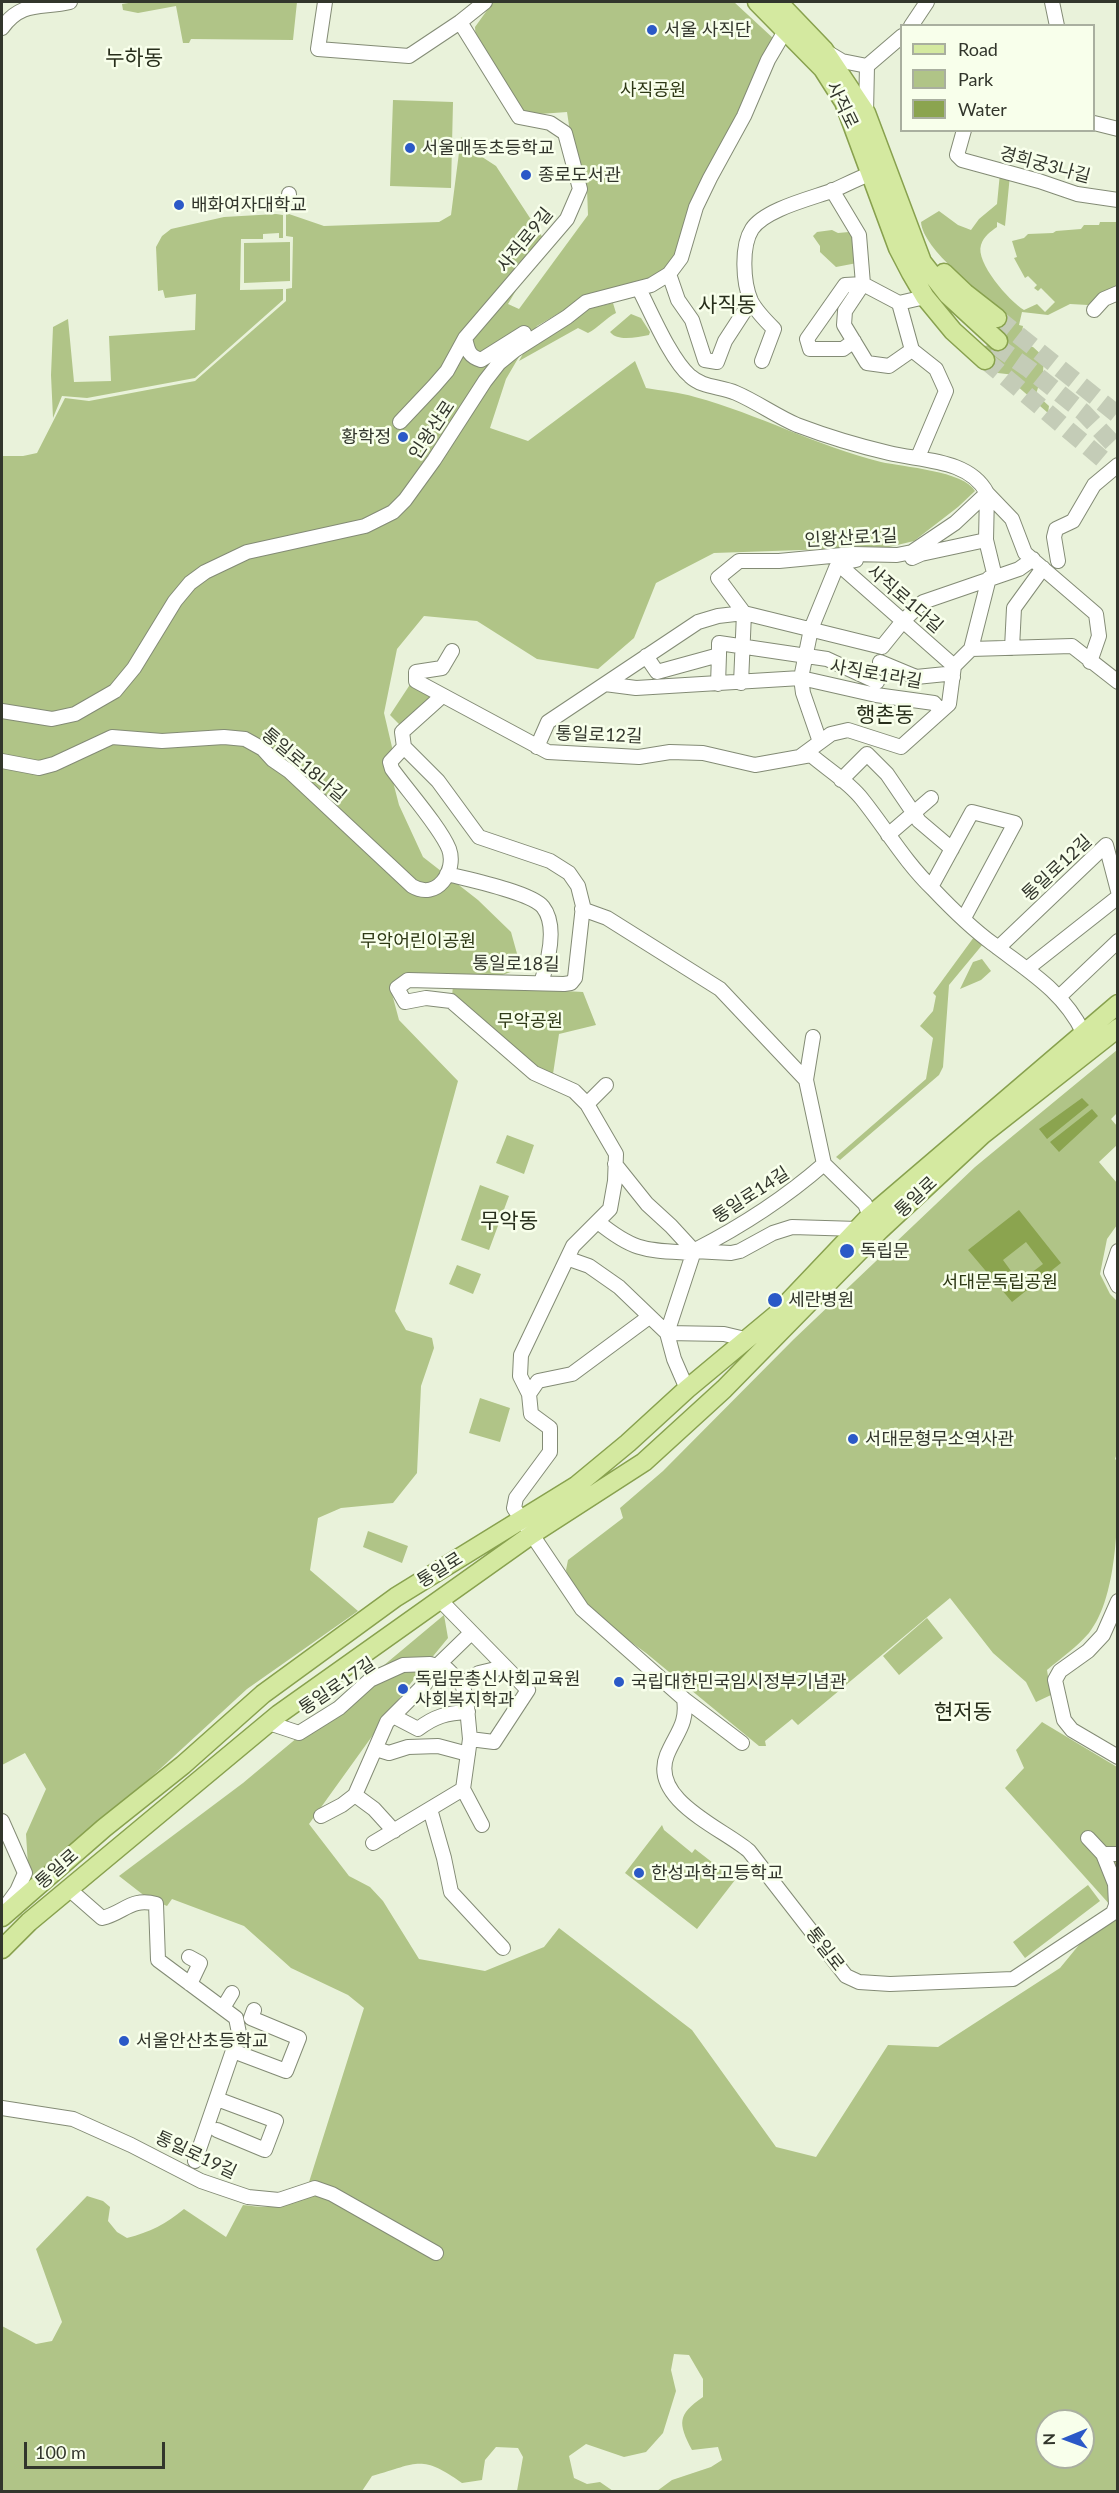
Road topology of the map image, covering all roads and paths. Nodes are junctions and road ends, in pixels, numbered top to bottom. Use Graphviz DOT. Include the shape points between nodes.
graph roads {
  1 [pos="70,2"];
  2 [pos="325,2"];
  3 [pos="485,2"];
  4 [pos="757,2"];
  5 [pos="778,2"];
  6 [pos="927,2"];
  7 [pos="1052,2"];
  8 [pos="460,22"];
  9 [pos="912,24"];
  10 [pos="1057,24"];
  11 [pos="2,28"];
  12 [pos="785,31"];
  13 [pos="900,38"];
  14 [pos="824,50"];
  15 [pos="867,66"];
  16 [pos="866,113"];
  17 [pos="1095,123"];
  18 [pos="1118,129"];
  19 [pos="963,132"];
  20 [pos="872,173"];
  21 [pos="832,190"];
  22 [pos="1118,200"];
  23 [pos="898,223"];
  24 [pos="669,274"];
  25 [pos="862,284"];
  26 [pos="639,289"];
  27 [pos="1118,293"];
  28 [pos="925,297"];
  29 [pos="751,301"];
  30 [pos="586,302"];
  31 [pos="899,303"];
  32 [pos="1094,310"];
  33 [pos="997,318"];
  34 [pos="465,338"];
  35 [pos="854,341"];
  36 [pos="912,350"];
  37 [pos="762,361"];
  38 [pos="400,422"];
  39 [pos="918,457"];
  40 [pos="1118,465"];
  41 [pos="987,493"];
  42 [pos="986,540"];
  43 [pos="840,559"];
  44 [pos="1058,561"];
  45 [pos="1038,563"];
  46 [pos="992,577"];
  47 [pos="744,613"];
  48 [pos="903,621"];
  49 [pos="811,629"];
  50 [pos="742,645"];
  51 [pos="882,647"];
  52 [pos="1011,648"];
  53 [pos="970,649"];
  54 [pos="452,651"];
  55 [pos="719,655"];
  56 [pos="807,655"];
  57 [pos="646,656"];
  58 [pos="880,662"];
  59 [pos="1090,662"];
  60 [pos="953,671"];
  61 [pos="801,678"];
  62 [pos="1118,682"];
  63 [pos="741,683"];
  64 [pos="605,684"];
  65 [pos="718,684"];
  66 [pos="875,688"];
  67 [pos="441,696"];
  68 [pos="2,711"];
  69 [pos="941,711"];
  70 [pos="820,742"];
  71 [pos="404,747"];
  72 [pos="537,747"];
  73 [pos="799,757"];
  74 [pos="2,761"];
  75 [pos="841,780"];
  76 [pos="930,798"];
  77 [pos="914,813"];
  78 [pos="888,835"];
  79 [pos="952,849"];
  80 [pos="447,874"];
  81 [pos="931,887"];
  82 [pos="1118,891"];
  83 [pos="1118,897"];
  84 [pos="582,909"];
  85 [pos="964,918"];
  86 [pos="1118,941"];
  87 [pos="998,948"];
  88 [pos="1028,969"];
  89 [pos="541,983"];
  90 [pos="1059,997"];
  91 [pos="1118,1004"];
  92 [pos="1118,1028"];
  93 [pos="1083,1032"];
  94 [pos="813,1037"];
  95 [pos="806,1080"];
  96 [pos="606,1085"];
  97 [pos="587,1104"];
  98 [pos="615,1164"];
  99 [pos="824,1164"];
  100 [pos="598,1222"];
  101 [pos="869,1225"];
  102 [pos="1118,1251"];
  103 [pos="693,1252"];
  104 [pos="568,1259"];
  105 [pos="1118,1286"];
  106 [pos="648,1317"];
  107 [pos="667,1333"];
  108 [pos="745,1339"];
  109 [pos="687,1389"];
  110 [pos="529,1394"];
  111 [pos="520,1519"];
  112 [pos="531,1535"];
  113 [pos="440,1600"];
  114 [pos="1118,1601"];
  115 [pos="471,1632"];
  116 [pos="437,1666"];
  117 [pos="504,1667"];
  118 [pos="462,1684"];
  119 [pos="684,1699"];
  120 [pos="468,1712"];
  121 [pos="393,1716"];
  122 [pos="269,1723"];
  123 [pos="470,1739"];
  124 [pos="742,1743"];
  125 [pos="376,1749"];
  126 [pos="468,1754"];
  127 [pos="1118,1757"];
  128 [pos="463,1789"];
  129 [pos="355,1795"];
  130 [pos="430,1809"];
  131 [pos="321,1816"];
  132 [pos="2,1821"];
  133 [pos="482,1825"];
  134 [pos="394,1831"];
  135 [pos="1088,1838"];
  136 [pos="373,1843"];
  137 [pos="1103,1854"];
  138 [pos="1118,1854"];
  139 [pos="1116,1883"];
  140 [pos="70,1890"];
  141 [pos="2,1915"];
  142 [pos="503,1948"];
  143 [pos="2,1949"];
  144 [pos="189,1957"];
  145 [pos="190,1984"];
  146 [pos="232,1993"];
  147 [pos="223,2008"];
  148 [pos="254,2010"];
  149 [pos="233,2051"];
  150 [pos="217,2099"];
  151 [pos="2,2108"];
  152 [pos="217,2130"];
  153 [pos="195,2161"];
  154 [pos="436,2253"];
  1 -- 11 [label="street" via="23,8"];
  2 -- 8 [label="street" via="318,49 409,56"];
  3 -- 8 [label="street"];
  4 -- 12 [label="main road, 사직로"];
  5 -- 14 [label="main road, 사직로"];
  6 -- 9 [label="street"];
  7 -- 10 [label="street"];
  8 -- 34 [label="street, 사직로9길" via="519,117 550,123 565,133 580,189 567,219"];
  12 -- 20 [label="main road, 사직로" via="823,69 844,102"];
  12 -- 24 [label="street" via="696,207 681,258"];
  13 -- 15 [label="street"];
  14 -- 15 [label="street" via="842,61"];
  14 -- 16 [label="main road, 사직로"];
  15 -- 16 [label="street"];
  16 -- 23 [label="main road, 사직로"];
  17 -- 18 [label="street"];
  19 -- 22 [label="street, 경희궁3나길" via="957,155 962,160 1077,195"];
  20 -- 21 [label="street"];
  20 -- 23 [label="main road, 사직로"];
  21 -- 25 [label="street" via="859,235"];
  21 -- 29 [label="street" via="773,213 752,229 744,276"];
  23 -- 28 [label="main road, 사직로" via="898,248"];
  23 -- 28 [label="main road, 사직로" via="940,294 993,348 953,331"];
  23 -- 33 [label="main road, 사직로" via="910,223 946,275"];
  24 -- 26 [label="street, 인왕산로"];
  24 -- 29 [label="street" via="678,300 692,320 705,360 717,362 725,341"];
  25 -- 31 [label="street"];
  25 -- 35 [label="street" via="845,311 844,325"];
  25 -- 35 [label="street" via="845,285 807,339 810,349 821,350 843,349"];
  26 -- 30 [label="street, 인왕산로"];
  26 -- 39 [label="street" via="682,369 704,385 724,388 821,433 890,454"];
  27 -- 32 [label="street" via="1104,299"];
  28 -- 31 [label="street"];
  29 -- 37 [label="street" via="774,329"];
  30 -- 34 [label="street" via="514,338 481,360 472,358"];
  30 -- 68 [label="street, 인왕산로" via="499,363 434,460 393,512 365,526 247,552 205,572 175,601 116,691 75,714 52,718"];
  31 -- 36 [label="street"];
  34 -- 38 [label="street, 사직로9길" via="447,371"];
  35 -- 36 [label="street" via="867,363 890,366"];
  36 -- 39 [label="street" via="936,369 946,391"];
  39 -- 41 [label="street" via="965,471"];
  40 -- 44 [label="street" via="1094,485 1073,521 1056,529"];
  41 -- 42 [label="street"];
  41 -- 43 [label="street, 인왕산로1길" via="955,523 912,552"];
  41 -- 45 [label="street" via="1012,519 1025,553"];
  42 -- 43 [label="street" via="921,554 903,563"];
  42 -- 46 [label="street"];
  43 -- 47 [label="street, 인왕산로1길" via="739,561 718,578"];
  43 -- 48 [label="street, 사직로1다길" via="845,570"];
  43 -- 49 [label="street, 사직로1라길"];
  45 -- 46 [label="street"];
  45 -- 52 [label="street" via="1014,608"];
  45 -- 59 [label="street" via="1096,614 1099,636"];
  46 -- 48 [label="street" via="922,602"];
  46 -- 53 [label="street"];
  47 -- 49 [label="street"];
  47 -- 50 [label="street"];
  47 -- 57 [label="street" via="698,622"];
  48 -- 51 [label="street"];
  48 -- 60 [label="street, 사직로1다길"];
  49 -- 51 [label="street"];
  49 -- 56 [label="street, 사직로1라길"];
  50 -- 55 [label="street" via="719,643"];
  50 -- 56 [label="street"];
  50 -- 63 [label="street"];
  51 -- 58 [label="street"];
  52 -- 53 [label="street"];
  52 -- 59 [label="street" via="1072,646"];
  53 -- 60 [label="street"];
  54 -- 67 [label="street, 통일로12길" via="442,668 416,672 416,681"];
  55 -- 57 [label="street" via="657,672"];
  55 -- 65 [label="street"];
  56 -- 61 [label="street, 사직로1라길"];
  56 -- 66 [label="street" via="828,659"];
  57 -- 64 [label="street"];
  58 -- 60 [label="street, 사직로1라길" via="916,677"];
  58 -- 66 [label="street"];
  59 -- 62 [label="street"];
  60 -- 69 [label="street" via="949,704"];
  61 -- 63 [label="street, 사직로1라길"];
  61 -- 66 [label="street, 사직로1라길"];
  61 -- 70 [label="street"];
  63 -- 65 [label="street, 사직로1라길"];
  64 -- 65 [label="street, 사직로1라길" via="636,688"];
  64 -- 72 [label="street" via="548,722"];
  66 -- 69 [label="street, 사직로1라길" via="934,703"];
  67 -- 71 [label="street" via="402,732"];
  67 -- 72 [label="street, 통일로12길"];
  69 -- 70 [label="street" via="902,747 848,730 831,734"];
  70 -- 73 [label="street"];
  71 -- 80 [label="street" via="390,762 392,769 445,842 451,859"];
  71 -- 84 [label="street, 통일로18길" via="438,782 479,837 550,861 569,873 582,898"];
  72 -- 73 [label="street, 통일로12길" via="548,752 639,757 670,752 703,753 755,765"];
  73 -- 75 [label="street" via="811,755"];
  74 -- 80 [label="street, 통일로18나길" via="39,768 112,737 162,741 245,739 289,771 412,886 429,891 443,882"];
  75 -- 77 [label="street" via="867,754 887,774"];
  75 -- 78 [label="street" via="861,797"];
  76 -- 77 [label="street"];
  77 -- 78 [label="street"];
  77 -- 79 [label="street" via="928,831"];
  78 -- 81 [label="street"];
  79 -- 81 [label="street"];
  79 -- 85 [label="street" via="972,812 1015,823"];
  80 -- 89 [label="street" via="512,891 543,907 550,940"];
  81 -- 85 [label="street"];
  82 -- 87 [label="street, 통일로12길" via="1106,845"];
  83 -- 88 [label="street"];
  84 -- 89 [label="street, 통일로18길" via="574,978 571,983"];
  84 -- 95 [label="street" via="607,918 720,989"];
  85 -- 87 [label="street"];
  86 -- 90 [label="street"];
  87 -- 88 [label="street"];
  88 -- 90 [label="street"];
  89 -- 97 [label="street, 통일로18길" via="408,980 397,988 405,1002 426,998 451,1001 534,1073 574,1091"];
  90 -- 93 [label="street"];
  91 -- 93 [label="main road, 통일로"];
  92 -- 101 [label="main road, 통일로"];
  93 -- 101 [label="main road, 통일로"];
  94 -- 95 [label="street"];
  95 -- 99 [label="street"];
  96 -- 97 [label="street"];
  97 -- 98 [label="street, 통일로18길" via="616,1154"];
  98 -- 100 [label="street, 통일로18길" via="610,1209"];
  98 -- 103 [label="street"];
  99 -- 101 [label="street, 통일로" via="865,1204"];
  99 -- 103 [label="street, 통일로14길" via="773,1204"];
  100 -- 103 [label="street, 통일로14길" via="617,1238 640,1248"];
  100 -- 104 [label="street, 통일로18길" via="573,1246"];
  101 -- 103 [label="street, 통일로14길" via="792,1227 740,1251"];
  101 -- 108 [label="main road, 통일로" via="776,1315"];
  101 -- 112 [label="main road, 통일로" via="724,1389 644,1462"];
  102 -- 105 [label="street" via="1111,1272"];
  103 -- 107 [label="street"];
  104 -- 106 [label="street" via="589,1266 620,1287"];
  104 -- 110 [label="street, 통일로18길" via="521,1355 520,1376"];
  106 -- 107 [label="street"];
  106 -- 110 [label="street" via="572,1374 538,1381"];
  107 -- 108 [label="street" via="724,1334"];
  107 -- 109 [label="street"];
  108 -- 109 [label="main road, 통일로"];
  109 -- 111 [label="main road, 통일로" via="576,1486"];
  110 -- 111 [label="street, 통일로18길" via="531,1414 550,1428 550,1452 516,1498 514,1508"];
  111 -- 112 [label="street"];
  111 -- 141 [label="main road, 통일로" via="396,1597 263,1695"];
  112 -- 113 [label="main road, 통일로"];
  112 -- 119 [label="street" via="582,1610"];
  113 -- 115 [label="street, 통일로"];
  113 -- 122 [label="main road, 통일로"];
  114 -- 127 [label="street" via="1103,1635 1060,1671 1055,1680 1064,1720 1072,1730"];
  115 -- 116 [label="street"];
  115 -- 117 [label="street, 통일로"];
  116 -- 118 [label="street"];
  116 -- 121 [label="street"];
  116 -- 122 [label="street, 통일로17길" via="403,1665 370,1680 339,1708 298,1733"];
  117 -- 118 [label="street" via="479,1673"];
  117 -- 123 [label="street, 통일로" via="528,1690 494,1742"];
  118 -- 120 [label="street"];
  119 -- 124 [label="street"];
  119 -- 139 [label="street, 통일로" via="685,1720 666,1757 670,1788 691,1812 749,1851 846,1976 859,1982 1013,1980 1113,1913"];
  120 -- 121 [label="street" via="446,1713 418,1729"];
  120 -- 123 [label="street"];
  121 -- 125 [label="street"];
  122 -- 140 [label="main road, 통일로"];
  123 -- 126 [label="street"];
  125 -- 126 [label="street" via="389,1753 438,1746"];
  125 -- 129 [label="street"];
  126 -- 128 [label="street"];
  128 -- 130 [label="street"];
  128 -- 133 [label="street"];
  129 -- 131 [label="street"];
  129 -- 134 [label="street"];
  130 -- 134 [label="street"];
  130 -- 142 [label="street" via="451,1892"];
  132 -- 141 [label="street" via="25,1873"];
  134 -- 136 [label="street"];
  135 -- 137 [label="street"];
  137 -- 138 [label="street"];
  137 -- 139 [label="street"];
  140 -- 143 [label="main road, 통일로"];
  140 -- 145 [label="street" via="102,1918 116,1915 133,1903 156,1904 158,1960"];
  144 -- 145 [label="street" via="200,1964"];
  145 -- 147 [label="street"];
  146 -- 147 [label="street"];
  147 -- 149 [label="street" via="236,2018 239,2033"];
  148 -- 149 [label="street" via="251,2018 298,2038 286,2071"];
  149 -- 150 [label="street"];
  150 -- 152 [label="street" via="276,2121 265,2150"];
  150 -- 153 [label="street"];
  151 -- 154 [label="street, 통일로19길" via="73,2119 201,2181 248,2197 279,2200 315,2188"];
}
